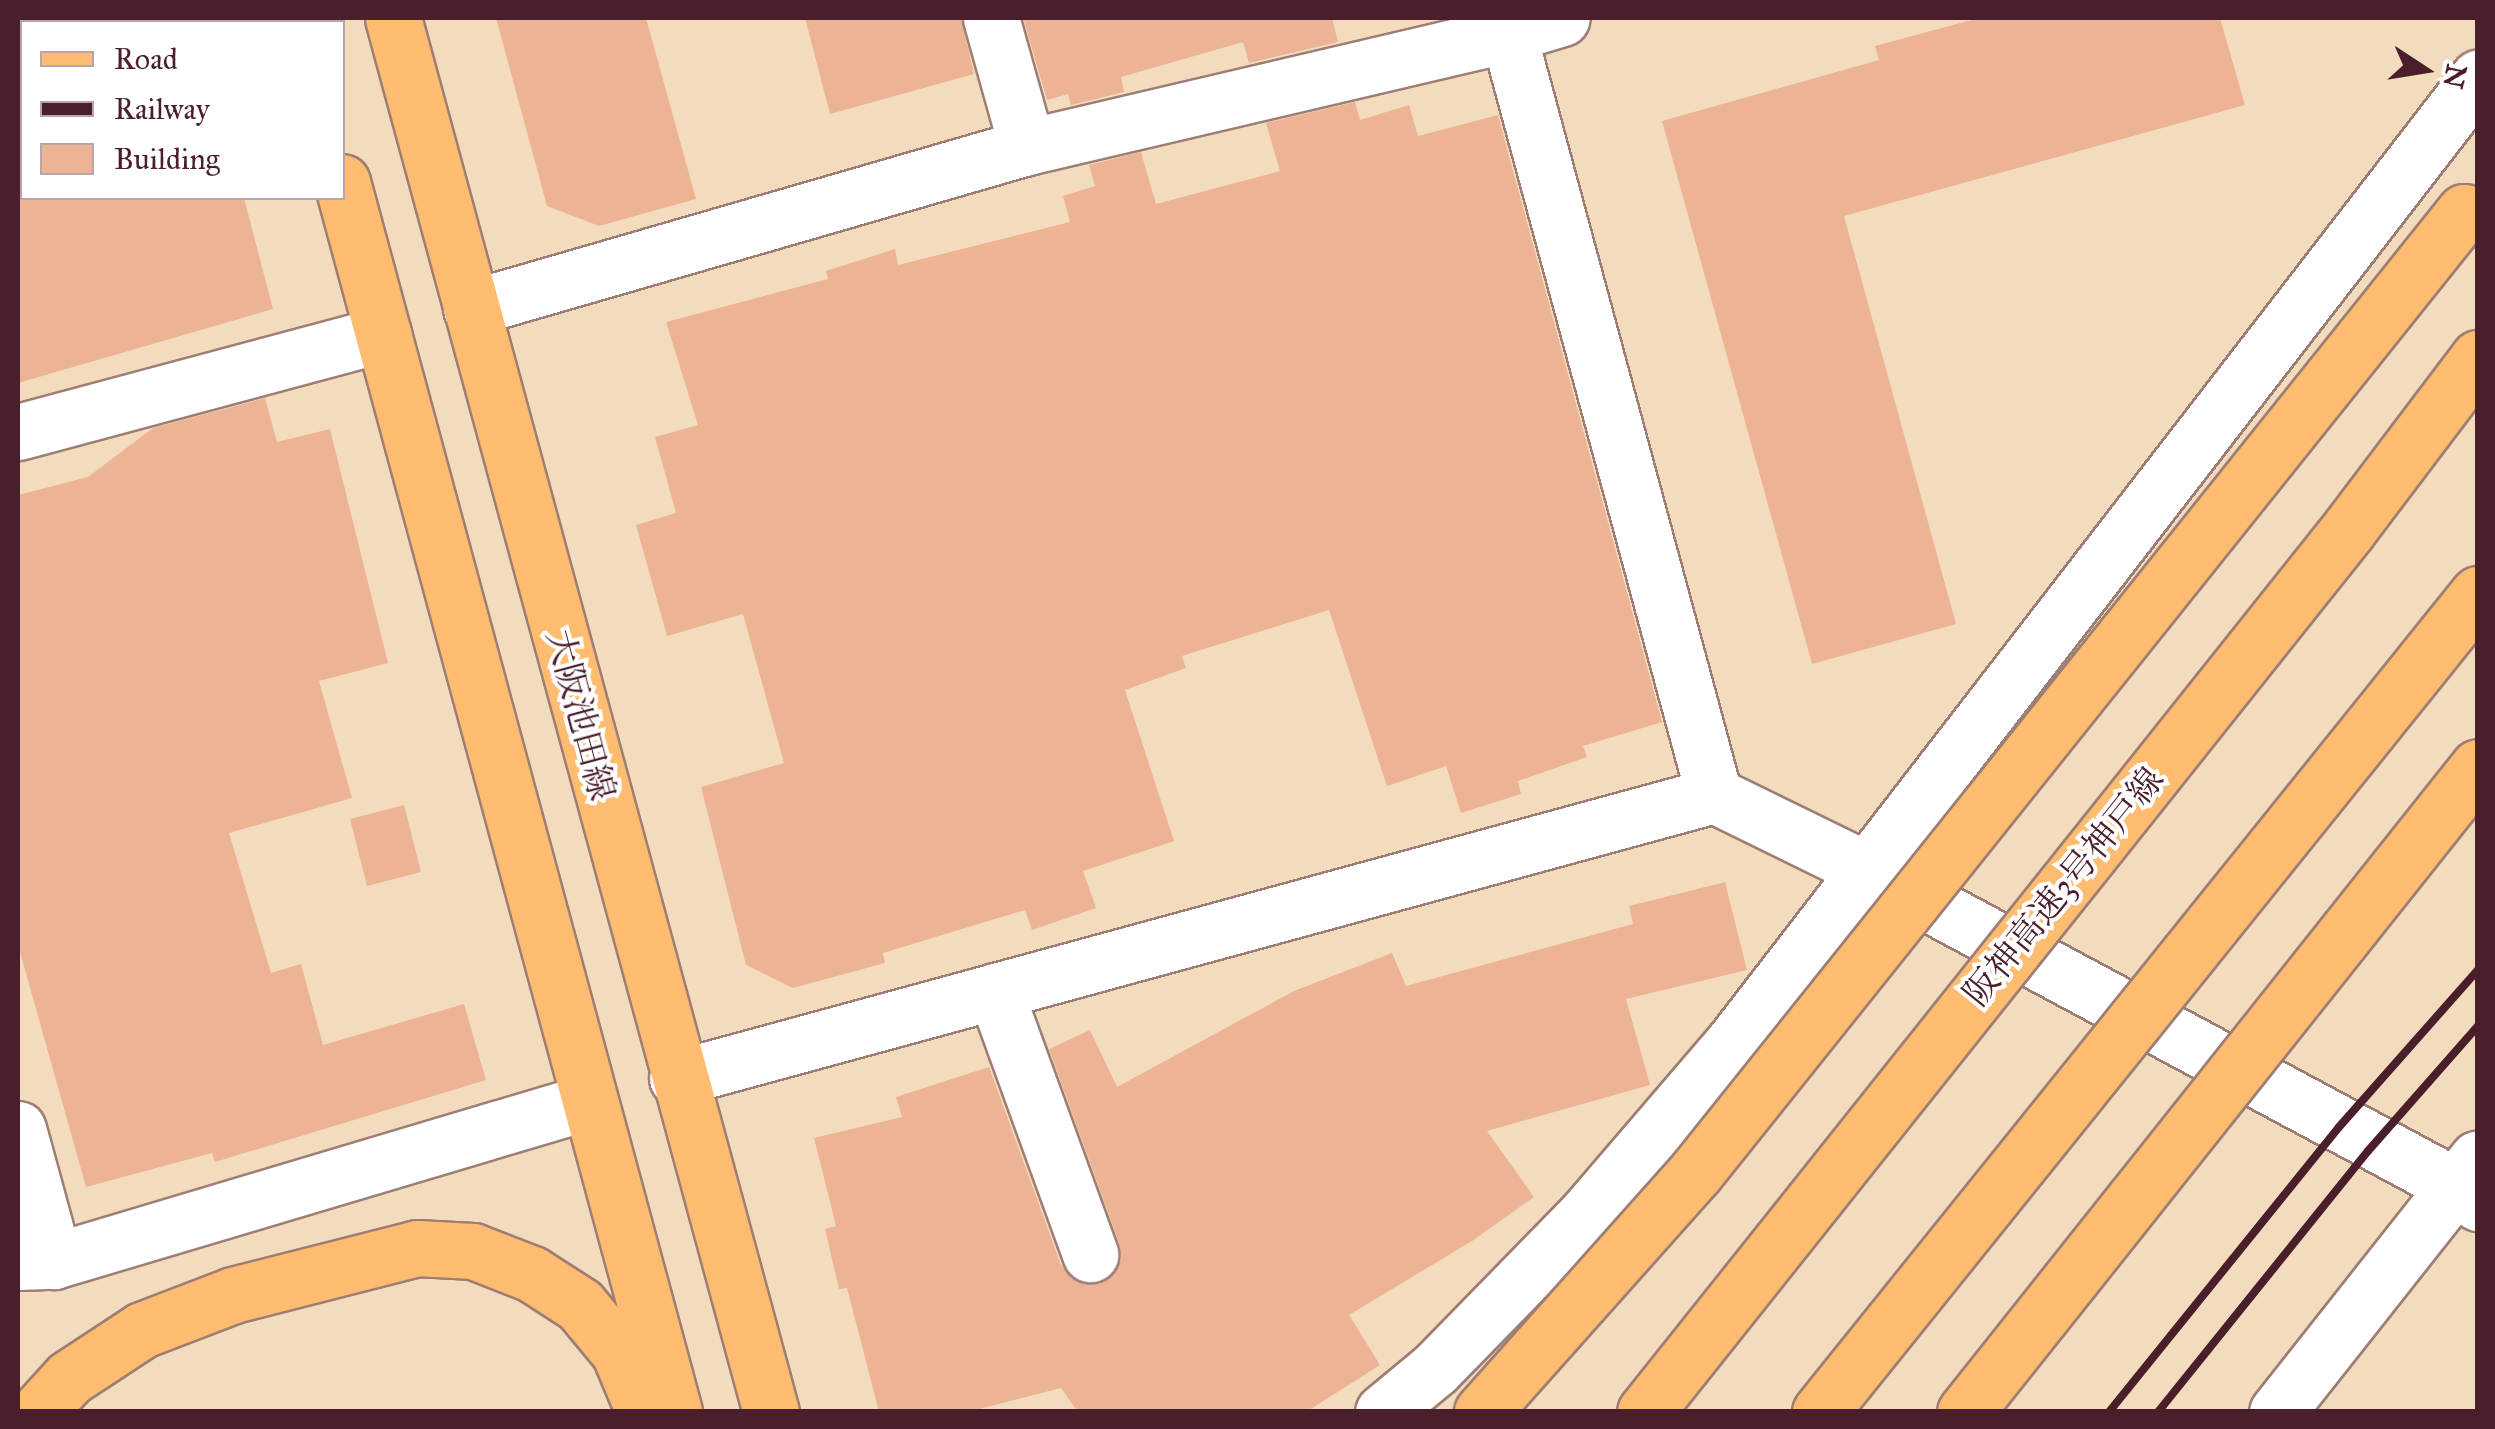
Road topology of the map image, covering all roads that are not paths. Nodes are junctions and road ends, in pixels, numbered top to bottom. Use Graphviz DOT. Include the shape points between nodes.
graph roads {
  1 [pos="393,18"];
  2 [pos="992,18"];
  3 [pos="1562,18"];
  4 [pos="1506,26"];
  5 [pos="2478,78"];
  6 [pos="1027,147"];
  7 [pos="345,193"];
  8 [pos="2478,196"];
  9 [pos="471,308"];
  10 [pos="384,334"];
  11 [pos="2478,358"];
  12 [pos="18,432"];
  13 [pos="2478,594"];
  14 [pos="2478,767"];
  15 [pos="1714,795"];
  16 [pos="1868,872"];
  17 [pos="995,991"];
  18 [pos="677,1078"];
  19 [pos="587,1102"];
  20 [pos="18,1128"];
  21 [pos="2470,1182"];
  22 [pos="1090,1254"];
  23 [pos="36,1262"];
  24 [pos="18,1302"];
  25 [pos="38,1412"];
  26 [pos="644,1412"];
  27 [pos="674,1412"];
  28 [pos="771,1412"];
  29 [pos="1383,1412"];
  30 [pos="1482,1412"];
  31 [pos="1645,1412"];
  32 [pos="1820,1412"];
  33 [pos="1965,1412"];
  34 [pos="2278,1412"];
  1 -- 9 [label="main road, 大阪池田線"];
  2 -- 6 [label="street"];
  3 -- 4 [label="street"];
  4 -- 6 [label="street"];
  4 -- 15 [label="street"];
  5 -- 16 [label="street"];
  6 -- 9 [label="street"];
  7 -- 10 [label="main road"];
  8 -- 30 [label="main road, bridge" via="1695,1173"];
  9 -- 18 [label="main road, 大阪池田線"];
  10 -- 12 [label="street"];
  10 -- 19 [label="main road"];
  11 -- 31 [label="main road, 阪神高速3号神戸線, bridge"];
  13 -- 32 [label="main road, bridge"];
  14 -- 33 [label="main road, bridge"];
  15 -- 16 [label="street"];
  15 -- 17 [label="street"];
  16 -- 21 [label="street"];
  16 -- 29 [label="street" via="1587,1213 1435,1369"];
  17 -- 18 [label="street"];
  17 -- 22 [label="street"];
  18 -- 28 [label="main road, 大阪池田線"];
  19 -- 23 [label="street"];
  19 -- 27 [label="main road"];
  20 -- 23 [label="street"];
  21 -- 34 [label="street"];
  23 -- 24 [label="street"];
  25 -- 26 [label="main road" via="70,1378 142,1330 233,1295 417,1248 473,1251 532,1274 580,1305 619,1352"];
}
